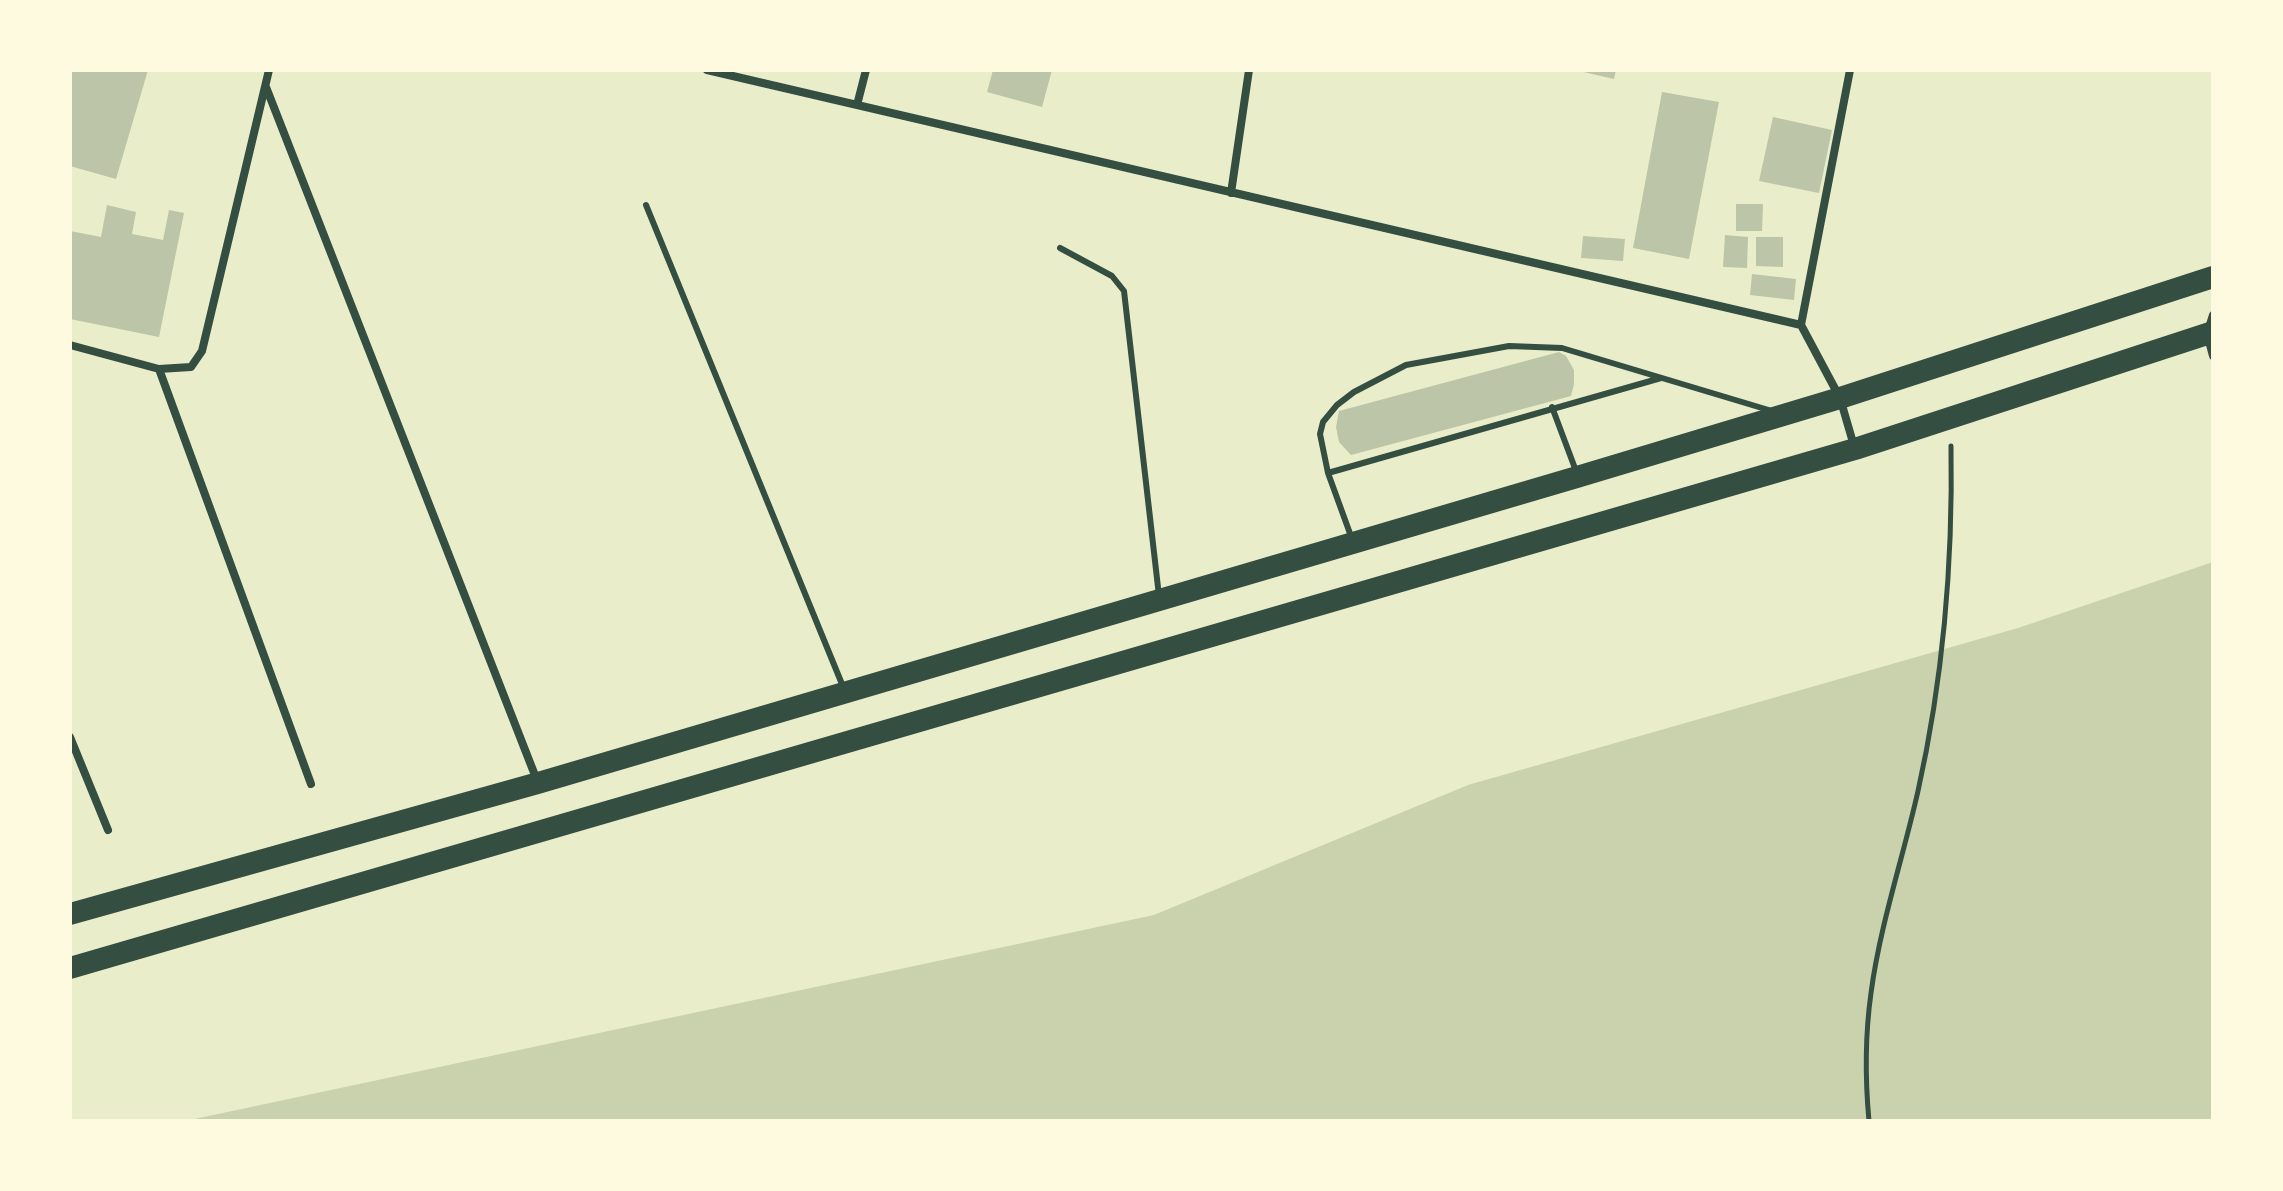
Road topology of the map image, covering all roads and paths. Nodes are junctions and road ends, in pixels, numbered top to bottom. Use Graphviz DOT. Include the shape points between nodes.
graph roads {
  1 [pos="269,70"];
  2 [pos="707,70"];
  3 [pos="866,70"];
  4 [pos="1249,70"];
  5 [pos="1850,70"];
  6 [pos="266,87"];
  7 [pos="857,105"];
  8 [pos="1231,193"];
  9 [pos="646,205"];
  10 [pos="1060,248"];
  11 [pos="2213,277"];
  12 [pos="1801,325"];
  13 [pos="2212,334"];
  14 [pos="70,345"];
  15 [pos="159,369"];
  16 [pos="1661,378"];
  17 [pos="1840,398"];
  18 [pos="1552,407"];
  19 [pos="1782,414"];
  20 [pos="1950,417"];
  21 [pos="1855,449"];
  22 [pos="1328,473"];
  23 [pos="1577,477"];
  24 [pos="1353,542"];
  25 [pos="1159,599"];
  26 [pos="845,692"];
  27 [pos="70,737"];
  28 [pos="538,783"];
  29 [pos="311,784"];
  30 [pos="108,830"];
  31 [pos="70,914"];
  32 [pos="70,968"];
  33 [pos="1869,1121"];
  1 -- 6 [label="street"];
  2 -- 7 [label="street"];
  3 -- 7 [label="street"];
  4 -- 8 [label="street"];
  5 -- 12 [label="street"];
  6 -- 15 [label="street" via="202,351 191,367"];
  6 -- 28 [label="street"];
  7 -- 8 [label="street"];
  8 -- 12 [label="street"];
  9 -- 26 [label="lane"];
  10 -- 25 [label="lane" via="1112,276 1124,291"];
  11 -- 17 [label="highway"];
  12 -- 17 [label="street"];
  13 -- 20 [label="highway"];
  14 -- 15 [label="street"];
  15 -- 29 [label="street"];
  16 -- 18 [label="lane"];
  16 -- 19 [label="lane"];
  16 -- 22 [label="lane" via="1587,354 1534,345 1481,349 1406,365 1354,392 1323,422 1320,434"];
  17 -- 19 [label="highway"];
  17 -- 21 [label="street"];
  18 -- 22 [label="lane"];
  18 -- 23 [label="lane"];
  19 -- 23 [label="highway"];
  20 -- 21 [label="highway"];
  20 -- 33 [label="path" via="1952,515 1938,673 1918,790 1871,991 1866,1040"];
  21 -- 32 [label="highway"];
  22 -- 24 [label="lane"];
  23 -- 24 [label="highway"];
  24 -- 25 [label="highway"];
  25 -- 26 [label="highway"];
  26 -- 28 [label="highway"];
  27 -- 30 [label="street"];
  28 -- 31 [label="highway"];
}
